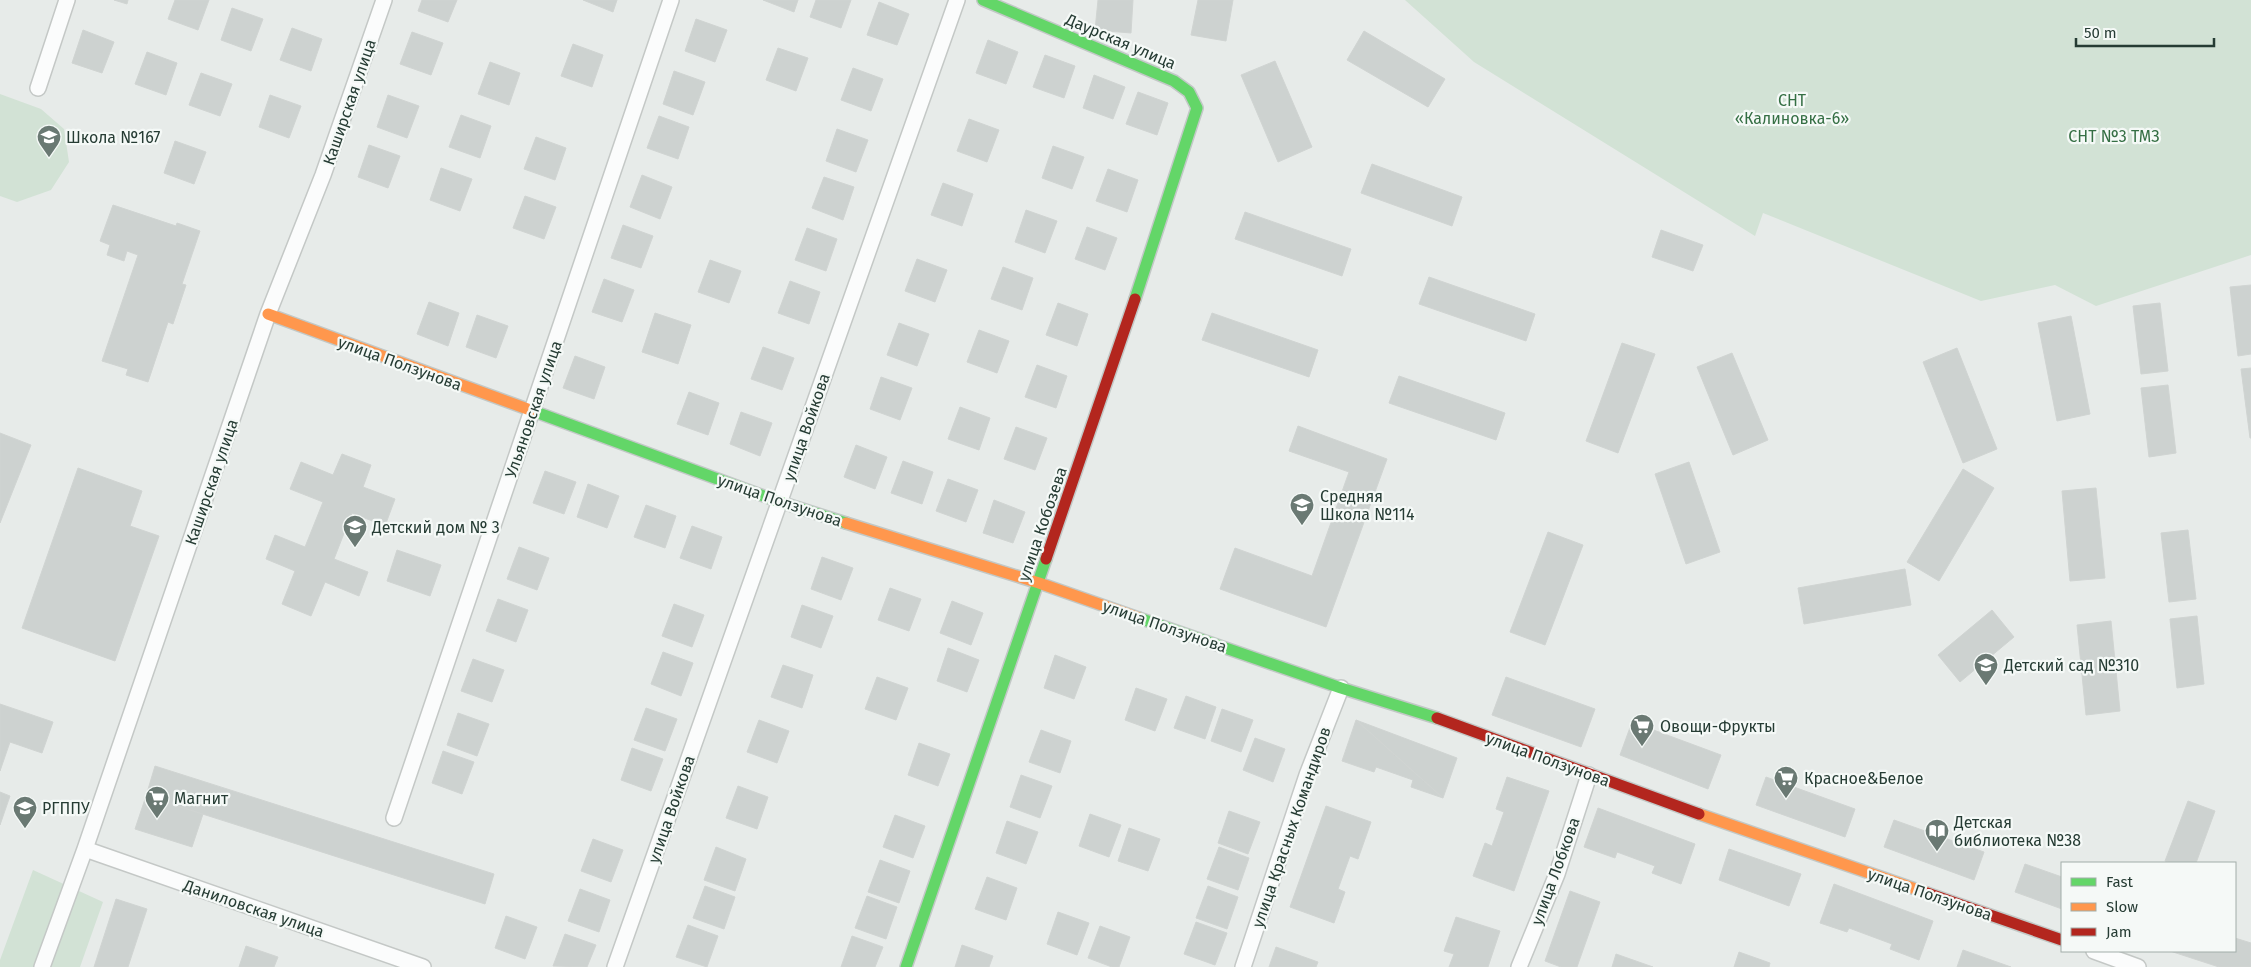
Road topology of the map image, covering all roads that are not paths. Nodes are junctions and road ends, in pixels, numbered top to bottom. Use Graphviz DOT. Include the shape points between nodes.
graph roads {
  1 [pos="67,0"];
  2 [pos="384,0"];
  3 [pos="672,0"];
  4 [pos="957,0"];
  5 [pos="983,0"];
  6 [pos="38,88"];
  7 [pos="1188,92"];
  8 [pos="268,314"];
  9 [pos="532,412"];
  10 [pos="780,502"];
  11 [pos="1039,583"];
  12 [pos="1341,688"];
  13 [pos="1589,774"];
  14 [pos="394,818"];
  15 [pos="85,849"];
  16 [pos="2061,940"];
  17 [pos="2097,952"];
  18 [pos="42,967"];
  19 [pos="422,967"];
  20 [pos="615,967"];
  21 [pos="906,967"];
  22 [pos="1243,967"];
  23 [pos="1519,967"];
  24 [pos="2138,967"];
  1 -- 6 [label="street"];
  2 -- 8 [label="street, Каширская улица" via="323,175"];
  3 -- 9 [label="street, Ульяновская улица"];
  4 -- 10 [label="street, улица Войкова"];
  5 -- 7 [label="street, Даурская улица" via="1174,81"];
  7 -- 11 [label="street, улица Кобозева" via="1197,108"];
  8 -- 9 [label="street, улица Ползунова"];
  8 -- 15 [label="street, Каширская улица"];
  9 -- 10 [label="street, улица Ползунова"];
  9 -- 14 [label="street, Ульяновская улица"];
  10 -- 11 [label="street, улица Ползунова"];
  10 -- 20 [label="street, улица Войкова"];
  11 -- 12 [label="street, улица Ползунова"];
  11 -- 21 [label="street, улица Кобозева"];
  12 -- 13 [label="street, улица Ползунова" via="1457,725"];
  12 -- 22 [label="street, улица Красных Командиров" via="1307,775"];
  13 -- 16 [label="street, улица Ползунова"];
  13 -- 23 [label="street, улица Лобкова" via="1557,874"];
  15 -- 18 [label="street, Каширская улица"];
  15 -- 19 [label="street, Даниловская улица"];
  17 -- 24 [label="street"];
}
